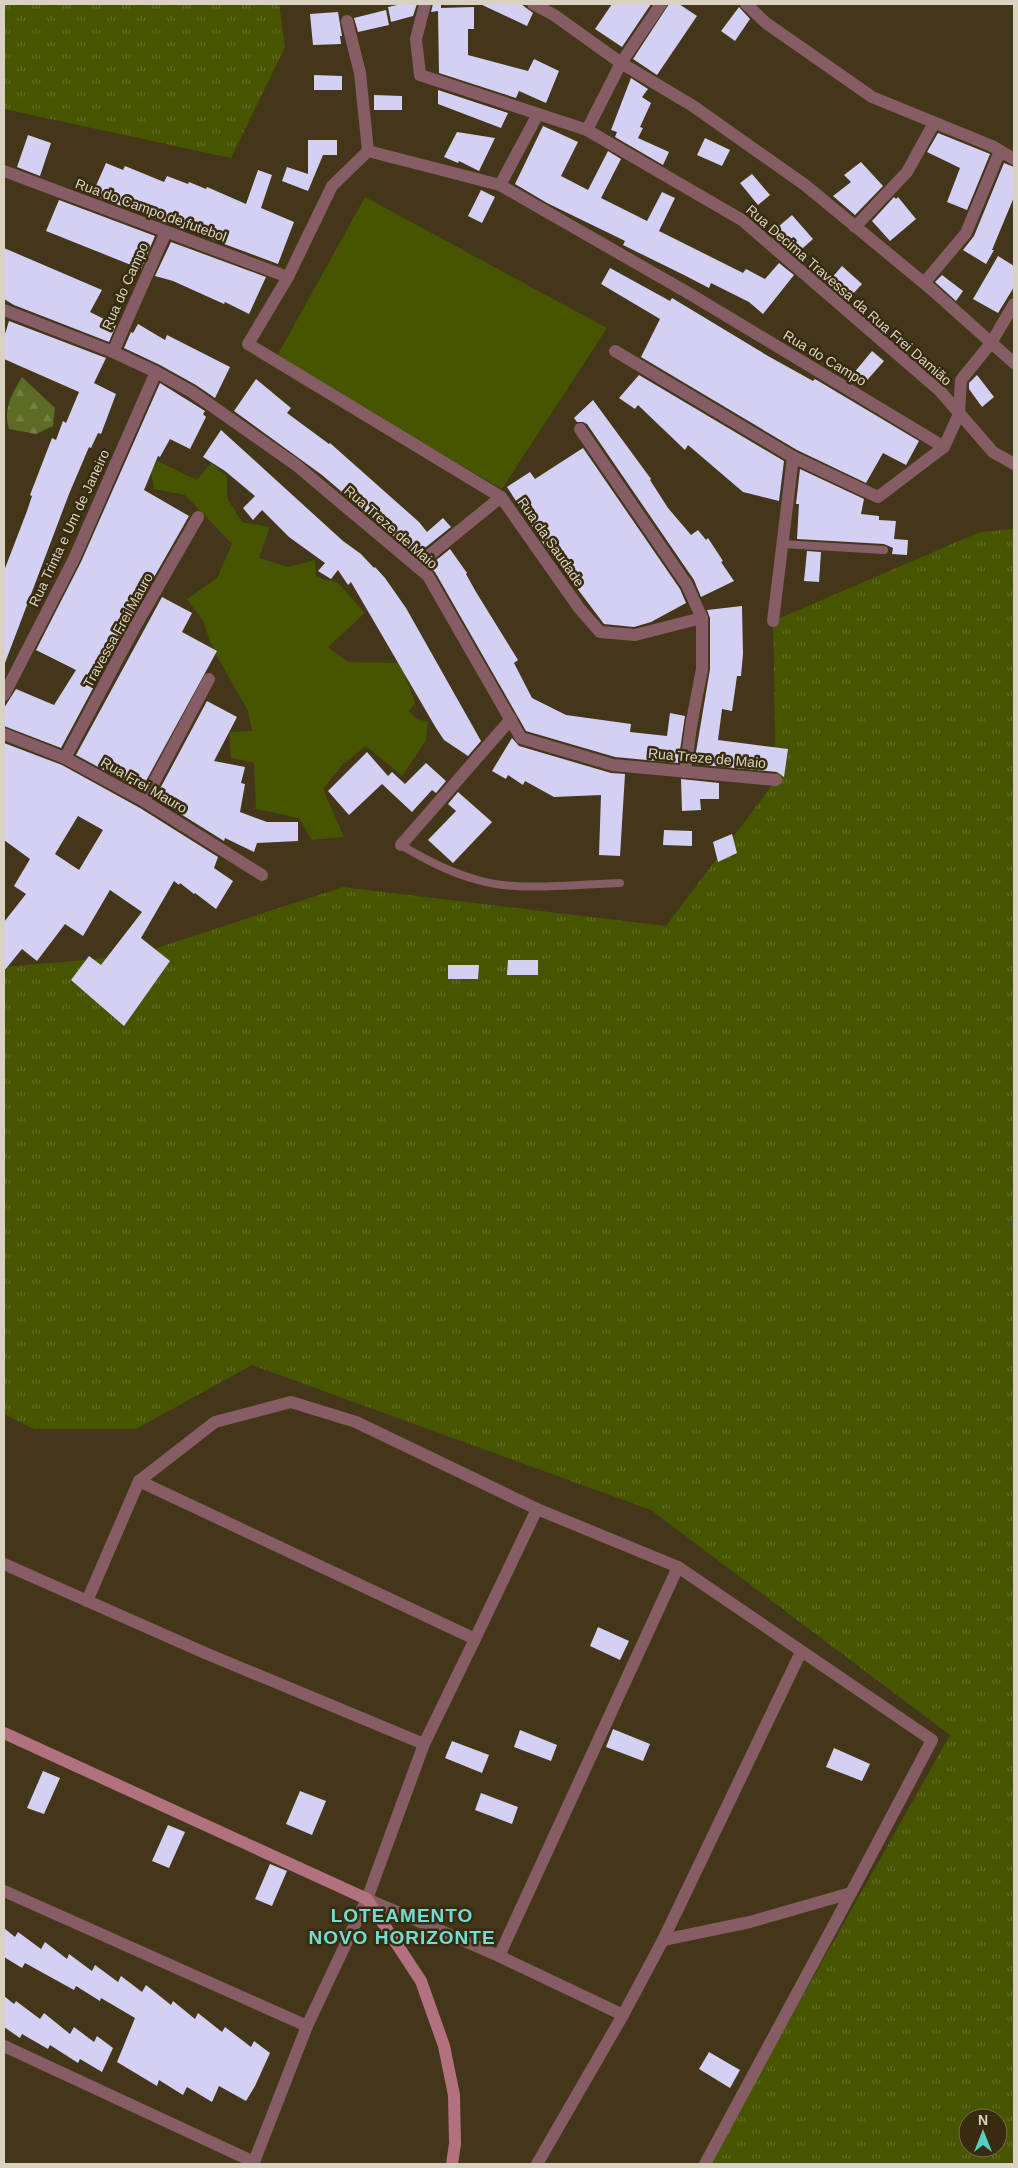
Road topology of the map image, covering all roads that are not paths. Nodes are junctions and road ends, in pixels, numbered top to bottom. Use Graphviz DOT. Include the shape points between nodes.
graph roads {
  1 [pos="425,4"];
  2 [pos="533,4"];
  3 [pos="661,4"];
  4 [pos="746,4"];
  5 [pos="347,21"];
  6 [pos="621,64"];
  7 [pos="538,114"];
  8 [pos="934,122"];
  9 [pos="586,130"];
  10 [pos="368,151"];
  11 [pos="1000,151"];
  12 [pos="1014,159"];
  13 [pos="4,171"];
  14 [pos="500,185"];
  15 [pos="855,227"];
  16 [pos="166,232"];
  17 [pos="288,277"];
  18 [pos="924,283"];
  19 [pos="1014,304"];
  20 [pos="4,310"];
  21 [pos="991,342"];
  22 [pos="615,351"];
  23 [pos="112,352"];
  24 [pos="1014,363"];
  25 [pos="156,372"];
  26 [pos="959,414"];
  27 [pos="580,429"];
  28 [pos="944,447"];
  29 [pos="793,457"];
  30 [pos="1014,464"];
  31 [pos="501,498"];
  32 [pos="198,516"];
  33 [pos="782,544"];
  34 [pos="884,550"];
  35 [pos="416,566"];
  36 [pos="702,618"];
  37 [pos="773,621"];
  38 [pos="209,679"];
  39 [pos="4,695"];
  40 [pos="511,719"];
  41 [pos="4,734"];
  42 [pos="65,758"];
  43 [pos="685,772"];
  44 [pos="776,780"];
  45 [pos="144,801"];
  46 [pos="401,844"];
  47 [pos="262,875"];
  48 [pos="620,883"];
  49 [pos="139,1481"];
  50 [pos="537,1509"];
  51 [pos="4,1564"];
  52 [pos="678,1567"];
  53 [pos="87,1602"];
  54 [pos="475,1639"];
  55 [pos="801,1652"];
  56 [pos="4,1733"];
  57 [pos="424,1744"];
  58 [pos="4,1891"];
  59 [pos="851,1893"];
  60 [pos="367,1899"];
  61 [pos="663,1940"];
  62 [pos="499,1956"];
  63 [pos="624,2015"];
  64 [pos="307,2026"];
  65 [pos="4,2046"];
  66 [pos="251,2163"];
  67 [pos="452,2164"];
  68 [pos="537,2164"];
  69 [pos="706,2164"];
  1 -- 7 [label="street, Rua Decima Travessa da Rua Frei Damião" via="416,39 420,75"];
  2 -- 6 [label="street" via="554,15"];
  3 -- 6 [label="street"];
  4 -- 8 [label="street" via="766,22 872,97"];
  5 -- 10 [label="street" via="360,73"];
  6 -- 9 [label="street"];
  6 -- 15 [label="street" via="693,106 804,185"];
  7 -- 9 [label="street, Rua Decima Travessa da Rua Frei Damião"];
  7 -- 14 [label="street"];
  8 -- 11 [label="street"];
  8 -- 15 [label="street" via="907,172"];
  9 -- 26 [label="street, Rua Decima Travessa da Rua Frei Damião" via="742,220 940,391"];
  10 -- 14 [label="street, Rua do Campo"];
  10 -- 17 [label="street" via="332,186"];
  11 -- 12 [label="street"];
  11 -- 18 [label="street" via="966,233"];
  13 -- 16 [label="street, Rua do Campo de futebol"];
  14 -- 28 [label="street, Rua do Campo" via="690,294"];
  15 -- 18 [label="street"];
  16 -- 17 [label="street, Rua do Campo de futebol"];
  16 -- 23 [label="street, Rua do Campo"];
  17 -- 31 [label="street, Rua da Saudade" via="248,344"];
  18 -- 21 [label="street"];
  19 -- 21 [label="street"];
  20 -- 23 [label="street, Rua Treze de Maio"];
  21 -- 24 [label="street"];
  21 -- 26 [label="street" via="961,380"];
  22 -- 29 [label="street"];
  23 -- 25 [label="street, Rua Treze de Maio"];
  25 -- 35 [label="street, Rua Treze de Maio" via="192,392 296,465"];
  25 -- 39 [label="street, Rua Trinta e Um de Janeiro" via="74,559"];
  26 -- 28 [label="street"];
  26 -- 30 [label="street, Rua Decima Travessa da Rua Frei Damião" via="993,452"];
  27 -- 36 [label="street" via="687,585"];
  28 -- 29 [label="street" via="878,497"];
  29 -- 33 [label="street"];
  31 -- 35 [label="street"];
  31 -- 36 [label="street, Rua da Saudade" via="579,608 600,632 634,635"];
  32 -- 42 [label="street, Travessa Frei Mauro"];
  33 -- 34 [label="lane"];
  33 -- 37 [label="street"];
  35 -- 40 [label="street, Rua Treze de Maio" via="428,576"];
  36 -- 43 [label="street" via="702,669"];
  38 -- 45 [label="street"];
  40 -- 43 [label="street, Rua Treze de Maio" via="521,738 613,764"];
  40 -- 46 [label="street"];
  41 -- 42 [label="street, Rua Frei Mauro"];
  42 -- 45 [label="street, Rua Frei Mauro"];
  43 -- 44 [label="street, Rua Treze de Maio"];
  45 -- 47 [label="street, Rua Frei Mauro"];
  46 -- 48 [label="lane" via="422,858 478,881 513,886"];
  49 -- 50 [label="street" via="215,1422 291,1402 356,1422"];
  49 -- 53 [label="street"];
  49 -- 54 [label="street"];
  50 -- 52 [label="street"];
  50 -- 54 [label="street"];
  51 -- 53 [label="street"];
  52 -- 55 [label="street"];
  52 -- 62 [label="street"];
  53 -- 57 [label="street"];
  54 -- 57 [label="street"];
  55 -- 59 [label="street" via="932,1740"];
  55 -- 61 [label="street"];
  56 -- 60 [label="street"];
  57 -- 60 [label="street"];
  58 -- 64 [label="street"];
  59 -- 61 [label="street" via="750,1922"];
  59 -- 69 [label="street"];
  60 -- 62 [label="street"];
  60 -- 64 [label="street"];
  60 -- 67 [label="street" via="421,1981 444,2046 454,2095"];
  61 -- 63 [label="street"];
  62 -- 63 [label="street"];
  63 -- 68 [label="street"];
  64 -- 66 [label="street"];
  65 -- 66 [label="street"];
}
